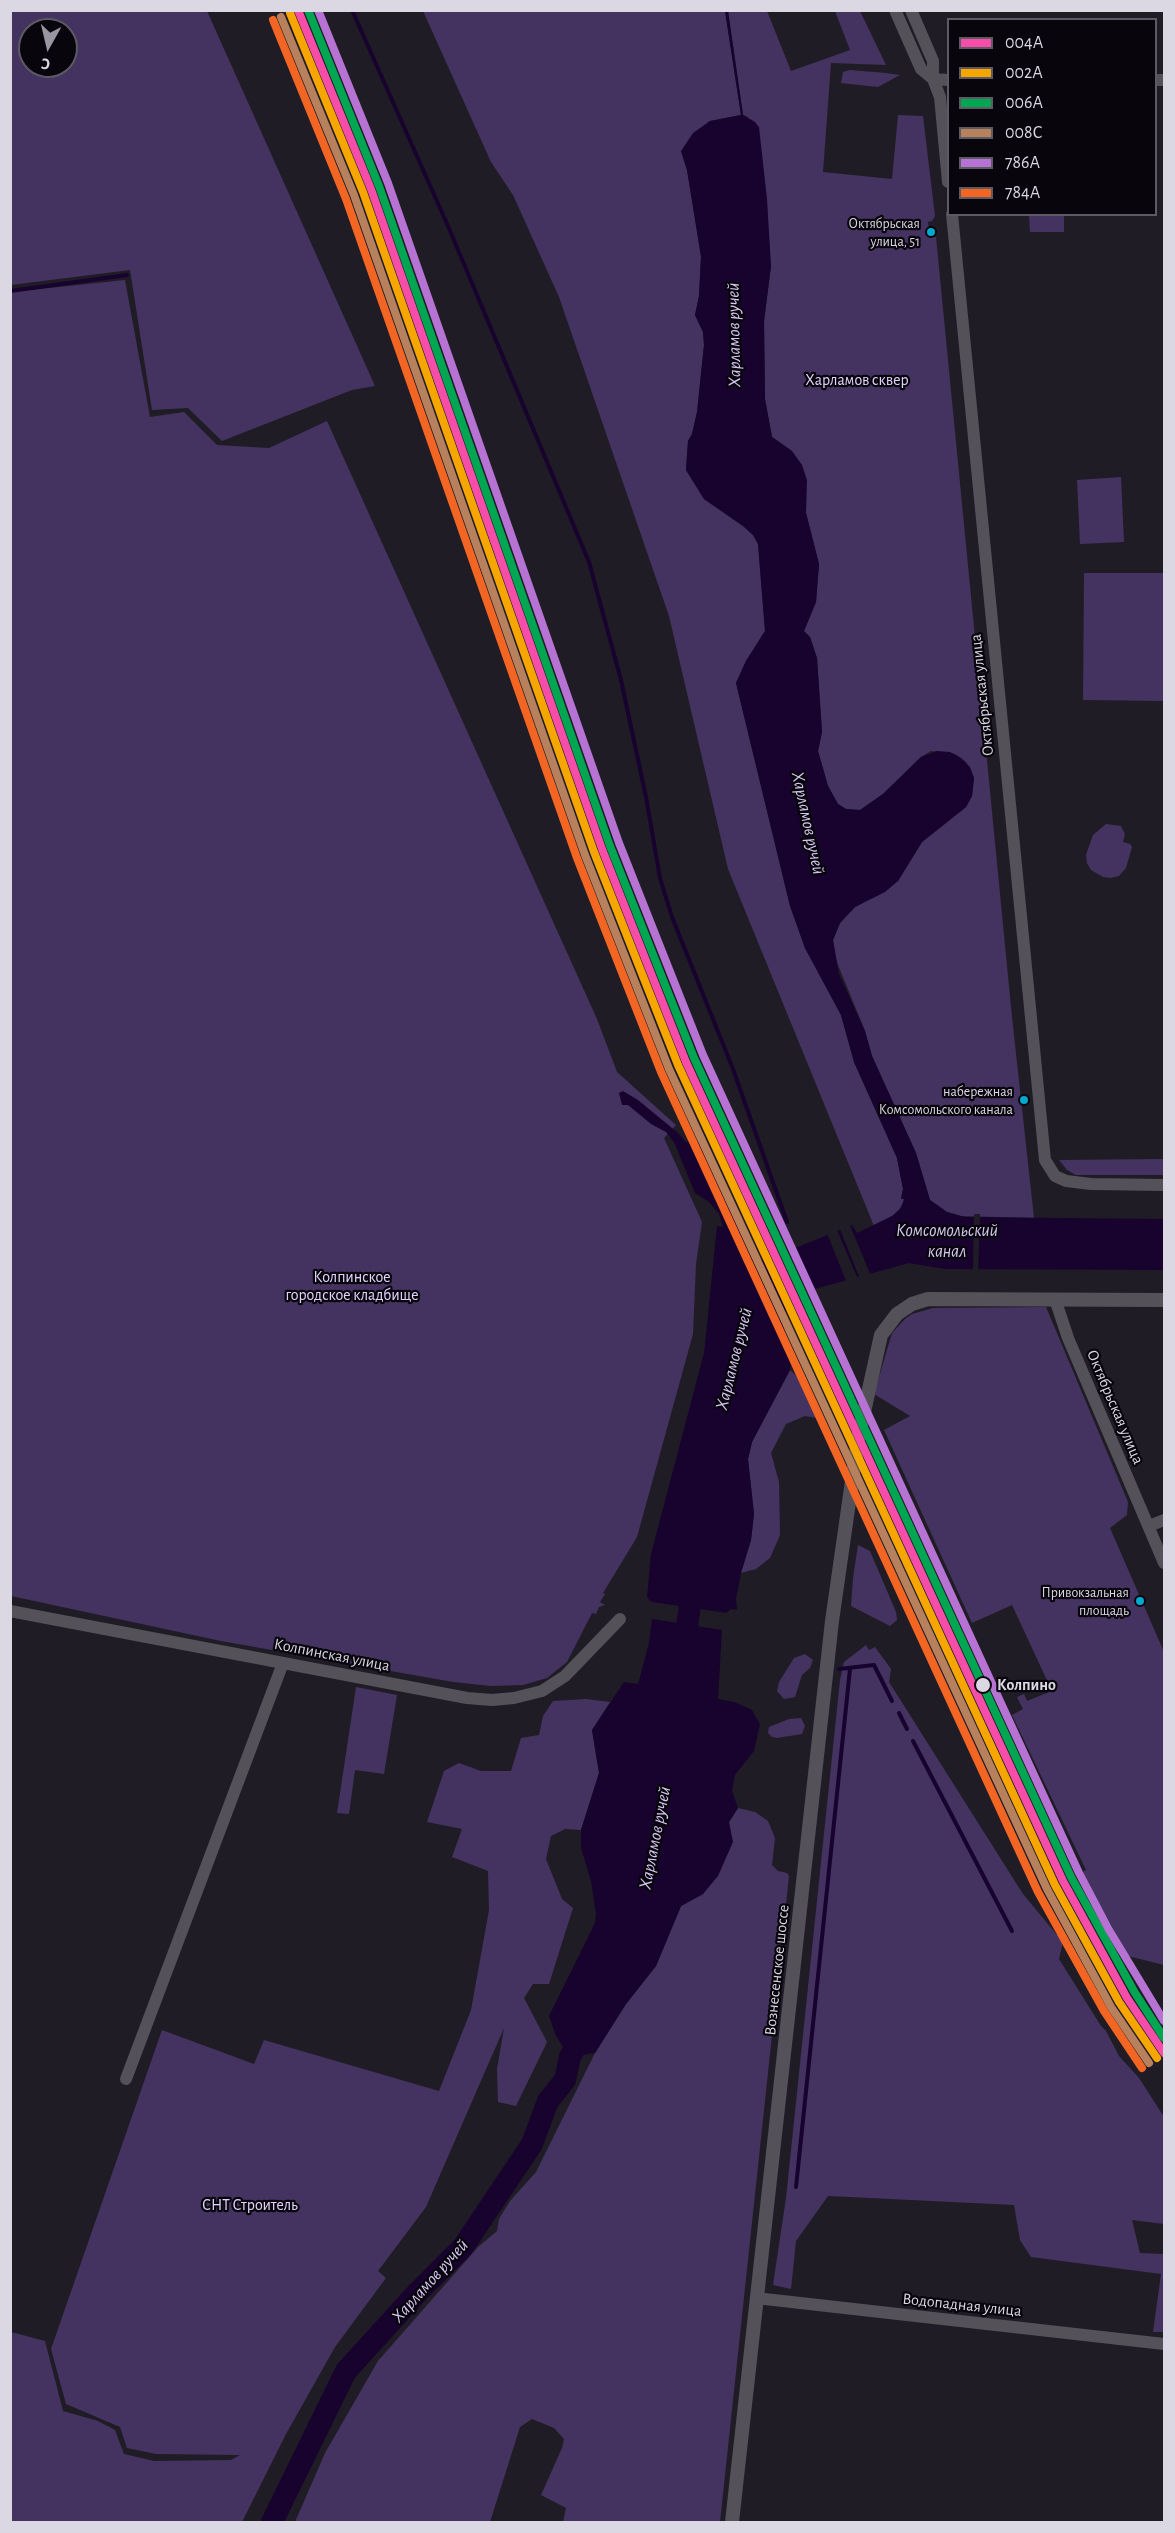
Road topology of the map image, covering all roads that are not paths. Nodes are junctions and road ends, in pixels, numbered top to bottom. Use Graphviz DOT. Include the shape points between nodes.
graph roads {
  1 [pos="895,10"];
  2 [pos="911,10"];
  3 [pos="933,79"];
  4 [pos="947,80"];
  5 [pos="947,171"];
  6 [pos="952,216"];
  7 [pos="1164,1185"];
  8 [pos="1055,1299"];
  9 [pos="1164,1300"];
  10 [pos="1164,1520"];
  11 [pos="1149,1527"];
  12 [pos="1164,1563"];
  13 [pos="10,1611"];
  14 [pos="621,1619"];
  15 [pos="283,1663"];
  16 [pos="126,2079"];
  17 [pos="756,2298"];
  18 [pos="1164,2344"];
  19 [pos="732,2523"];
  1 -- 3 [label="street" via="921,69"];
  2 -- 3 [label="street" via="933,61"];
  3 -- 4 [label="street"];
  3 -- 5 [label="street" via="941,105"];
  6 -- 7 [label="street, Октябрьская улица" via="1045,1160 1050,1171 1074,1183"];
  8 -- 9 [label="street"];
  8 -- 11 [label="street, Октябрьская улица"];
  8 -- 17 [label="street, Вознесенское шоссе" via="928,1299 904,1309 881,1335 862,1421 832,1621"];
  10 -- 11 [label="street"];
  11 -- 12 [label="street"];
  13 -- 15 [label="street, Колпинская улица"];
  14 -- 15 [label="street, Колпинская улица" via="566,1676 543,1690 514,1698 467,1698"];
  15 -- 16 [label="street"];
  17 -- 18 [label="street, Водопадная улица"];
  17 -- 19 [label="street, Вознесенское шоссе"];
}
